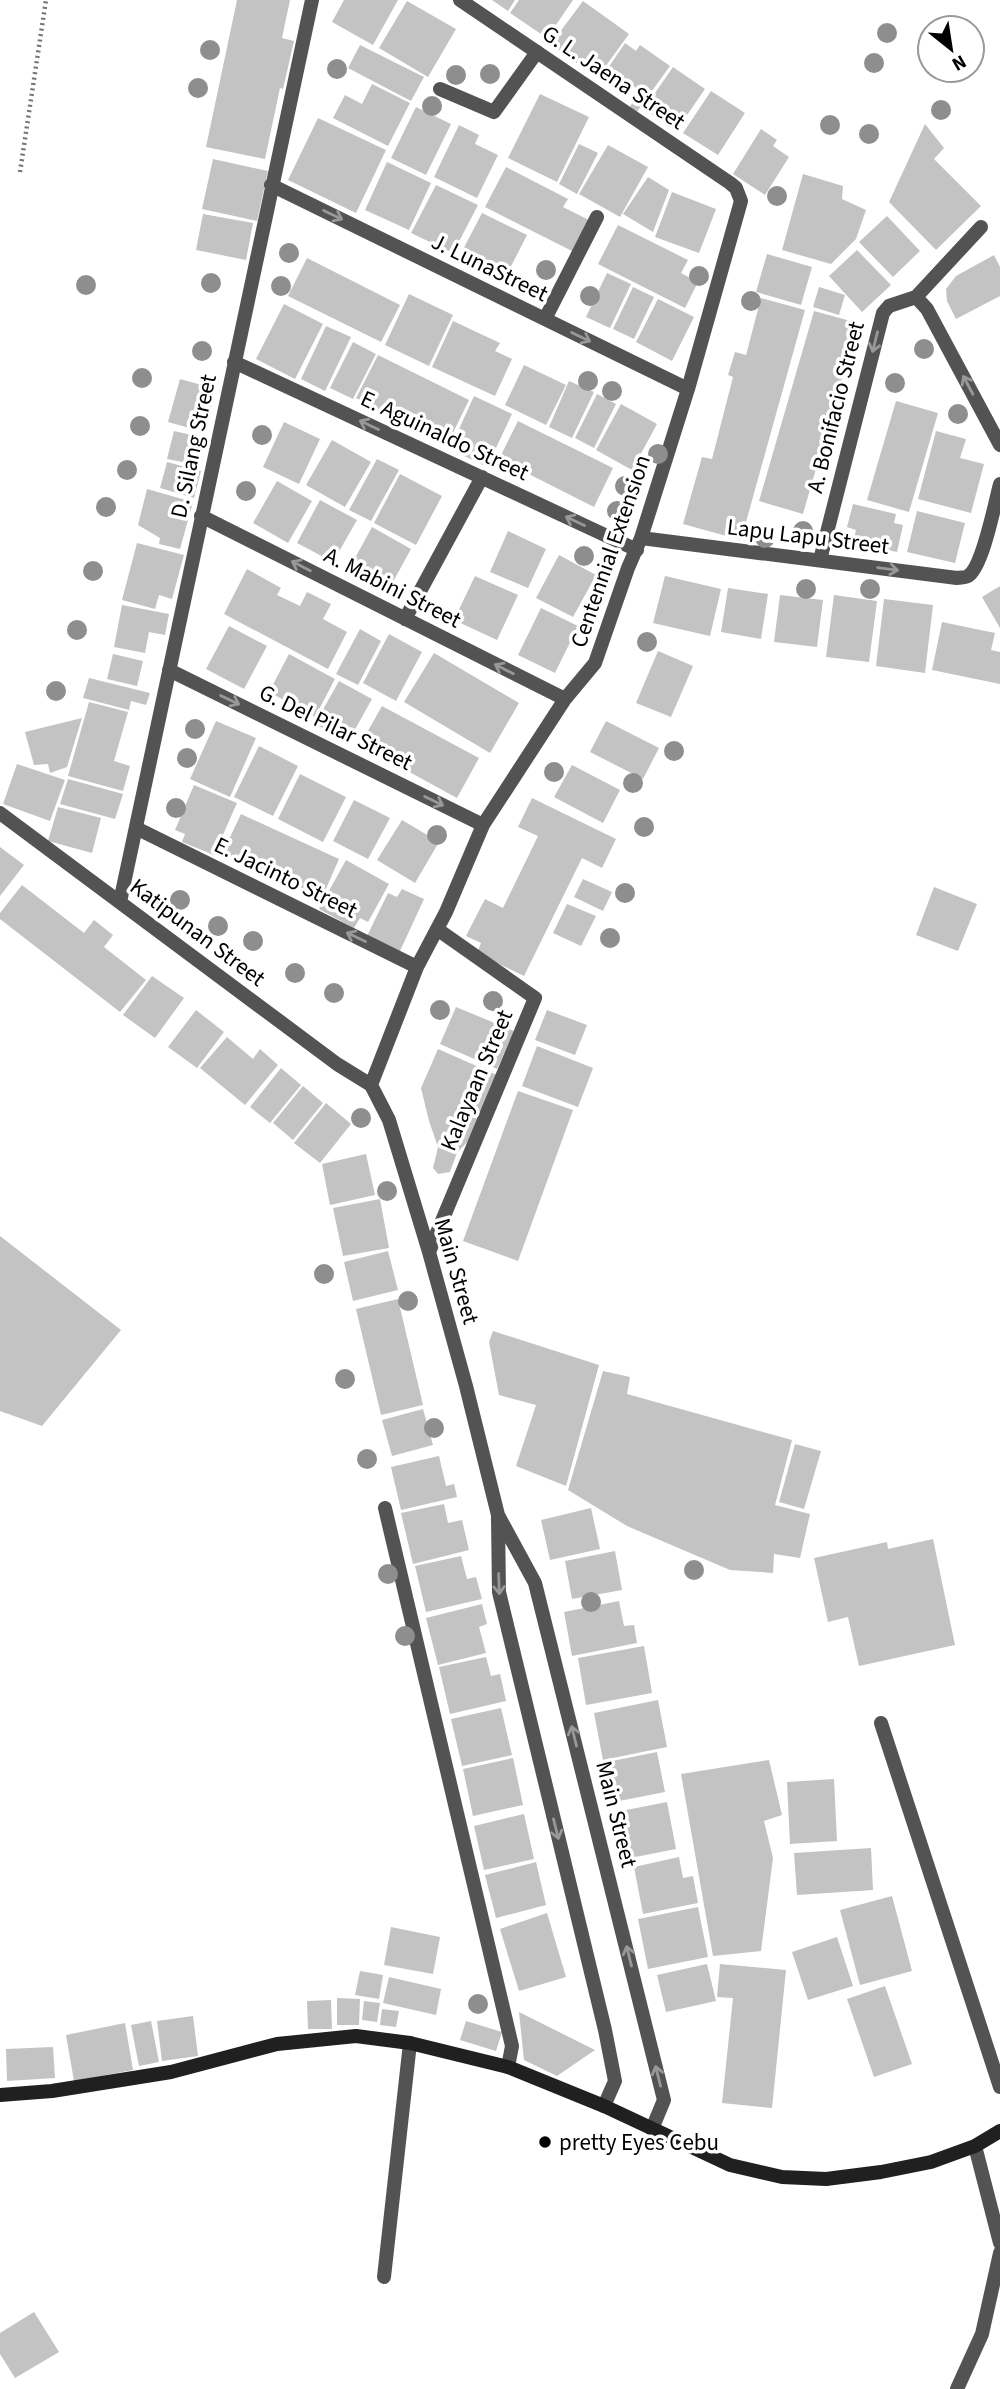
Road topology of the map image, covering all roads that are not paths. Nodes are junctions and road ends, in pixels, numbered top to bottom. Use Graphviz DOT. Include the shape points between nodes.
graph roads {
  1 [pos="312,0"];
  2 [pos="460,0"];
  3 [pos="537,52"];
  4 [pos="440,89"];
  5 [pos="271,185"];
  6 [pos="740,195"];
  7 [pos="597,217"];
  8 [pos="981,228"];
  9 [pos="916,297"];
  10 [pos="545,319"];
  11 [pos="234,362"];
  12 [pos="688,389"];
  13 [pos="1000,445"];
  14 [pos="482,477"];
  15 [pos="1000,484"];
  16 [pos="201,516"];
  17 [pos="639,544"];
  18 [pos="820,560"];
  19 [pos="405,619"];
  20 [pos="169,670"];
  21 [pos="565,699"];
  22 [pos="0,813"];
  23 [pos="484,825"];
  24 [pos="136,828"];
  25 [pos="120,902"];
  26 [pos="437,929"];
  27 [pos="417,967"];
  28 [pos="371,1085"];
  29 [pos="429,1252"];
  30 [pos="385,1508"];
  31 [pos="498,1515"];
  32 [pos="881,1723"];
  33 [pos="410,2042"];
  34 [pos="508,2067"];
  35 [pos="1000,2087"];
  36 [pos="0,2095"];
  37 [pos="604,2106"];
  38 [pos="652,2129"];
  39 [pos="1000,2131"];
  40 [pos="975,2146"];
  41 [pos="1000,2243"];
  42 [pos="1000,2253"];
  43 [pos="384,2277"];
  44 [pos="957,2389"];
  1 -- 5 [label="street, D. Silang Street"];
  2 -- 3 [label="street, G. L. Jaena Street"];
  3 -- 4 [label="street" via="494,111"];
  3 -- 6 [label="street, G. L. Jaena Street" via="730,183"];
  5 -- 10 [label="street, J. LunaStreet, one-way"];
  5 -- 11 [label="street, D. Silang Street"];
  6 -- 12 [label="street, Centennial Extension" via="740,209"];
  7 -- 10 [label="street"];
  8 -- 9 [label="street, A. Bonifacio Street"];
  13 -- 9 [label="street, one-way" via="927,309"];
  9 -- 18 [label="street, A. Bonifacio Street, one-way" via="889,306 883,313"];
  10 -- 12 [label="street, J. LunaStreet, one-way"];
  14 -- 11 [label="street, E. Aguinaldo Street, one-way"];
  11 -- 16 [label="street, D. Silang Street"];
  12 -- 17 [label="street, Centennial Extension"];
  17 -- 14 [label="street, E. Aguinaldo Street, one-way"];
  14 -- 19 [label="street"];
  18 -- 15 [label="street, Lapu Lapu Street, one-way" via="947,578 968,576 982,554"];
  19 -- 16 [label="street, A. Mabini Street, one-way"];
  16 -- 20 [label="street, D. Silang Street"];
  17 -- 18 [label="street, Lapu Lapu Street"];
  17 -- 21 [label="street, Centennial Extension" via="596,663"];
  21 -- 19 [label="street, A. Mabini Street, one-way"];
  20 -- 23 [label="street, G. Del Pilar Street, one-way"];
  20 -- 24 [label="street, D. Silang Street"];
  21 -- 23 [label="street, Centennial Extension"];
  22 -- 25 [label="street, Katipunan Street"];
  23 -- 26 [label="street, Centennial Extension"];
  24 -- 25 [label="street, D. Silang Street"];
  27 -- 24 [label="street, E. Jacinto Street, one-way"];
  25 -- 28 [label="street, Katipunan Street"];
  26 -- 27 [label="street, Centennial Extension"];
  26 -- 29 [label="street, Kalayaan Street" via="535,998"];
  27 -- 28 [label="street, Centennial Extension"];
  28 -- 29 [label="street, Main Street" via="389,1120"];
  29 -- 31 [label="street, Main Street"];
  30 -- 34 [label="street" via="512,2046"];
  31 -- 37 [label="street, Main Street, one-way" via="499,1592 615,2081"];
  38 -- 31 [label="street, Main Street, one-way" via="664,2100 549,1636 535,1583"];
  32 -- 35 [label="street"];
  33 -- 34 [label="street"];
  33 -- 36 [label="street" via="356,2036 277,2044 171,2072"];
  33 -- 43 [label="street"];
  34 -- 37 [label="street"];
  37 -- 38 [label="street"];
  38 -- 40 [label="street" via="730,2165 782,2177 826,2179 881,2172"];
  39 -- 40 [label="street"];
  40 -- 41 [label="street"];
  42 -- 44 [label="street" via="982,2334"];
}
